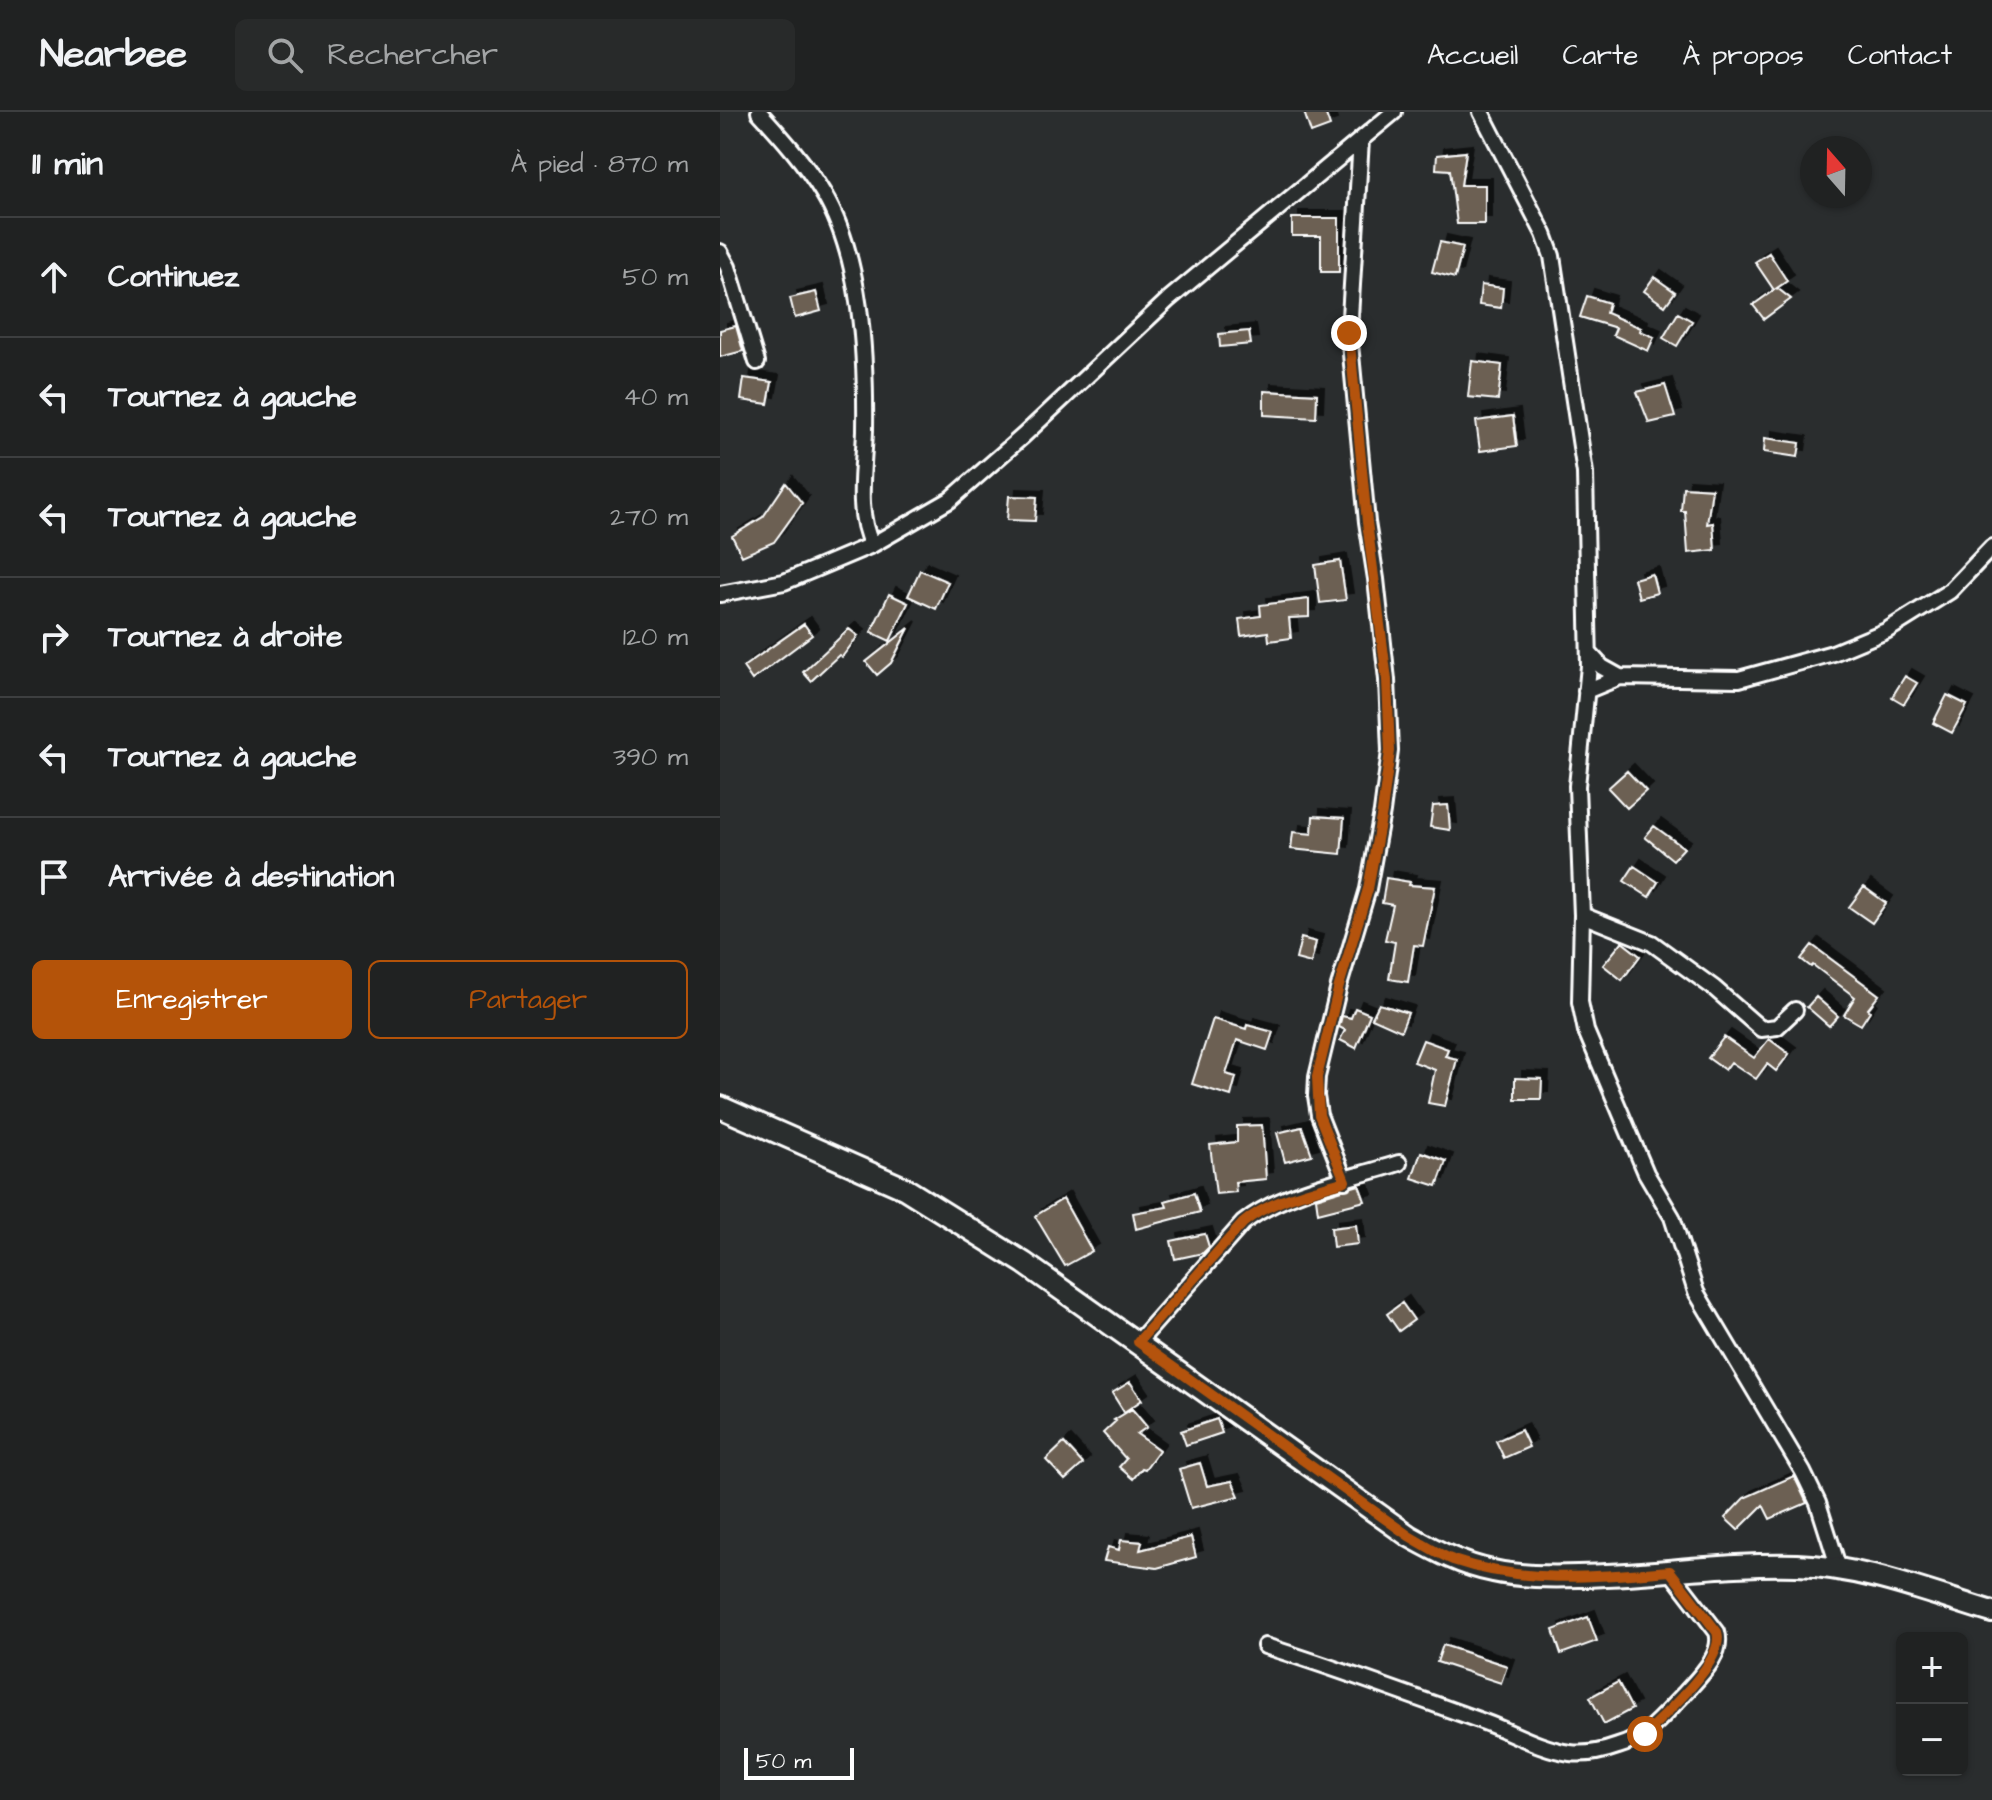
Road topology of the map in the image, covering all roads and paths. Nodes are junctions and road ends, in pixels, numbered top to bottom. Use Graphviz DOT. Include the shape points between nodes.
graph roads {
  1 [pos="759,112"];
  2 [pos="1394,112"];
  3 [pos="1481,112"];
  4 [pos="1361,140"];
  5 [pos="720,252"];
  6 [pos="757,362"];
  7 [pos="872,545"];
  8 [pos="1992,547"];
  9 [pos="720,594"];
  10 [pos="1589,653"];
  11 [pos="1620,677"];
  12 [pos="1586,691"];
  13 [pos="1582,915"];
  14 [pos="1795,1010"];
  15 [pos="720,1107"];
  16 [pos="1399,1163"];
  17 [pos="1345,1181"];
  18 [pos="1138,1342"];
  19 [pos="1839,1569"];
  20 [pos="1670,1571"];
  21 [pos="1992,1612"];
  22 [pos="1265,1646"];
  1 -- 7 [label="street" via="823,193 846,249 860,325 863,505"];
  2 -- 4 [label="street"];
  3 -- 10 [label="street" via="1552,256 1585,473"];
  4 -- 7 [label="street" via="1169,299 950,500"];
  4 -- 17 [label="street" via="1349,333 1390,751 1368,889 1317,1077 1319,1115"];
  5 -- 6 [label="street"];
  7 -- 9 [label="street" via="784,582"];
  8 -- 11 [label="street" via="1950,591 1886,631 1833,653 1739,679"];
  10 -- 11 [label="street"];
  10 -- 12 [label="street"];
  11 -- 12 [label="street"];
  12 -- 13 [label="street" via="1577,786"];
  13 -- 14 [label="street" via="1652,943 1761,1029 1777,1027"];
  13 -- 19 [label="street" via="1580,1002 1586,1031 1646,1173 1672,1217 1696,1292 1803,1472"];
  15 -- 18 [label="street" via="904,1188"];
  16 -- 17 [label="street"];
  17 -- 18 [label="street" via="1258,1211"];
  18 -- 20 [label="street" via="1409,1536 1449,1559 1494,1572 1549,1577"];
  19 -- 20 [label="street" via="1733,1565"];
  19 -- 21 [label="street"];
  20 -- 22 [label="street" via="1717,1632 1715,1655 1645,1734 1599,1751 1552,1749"];
}
